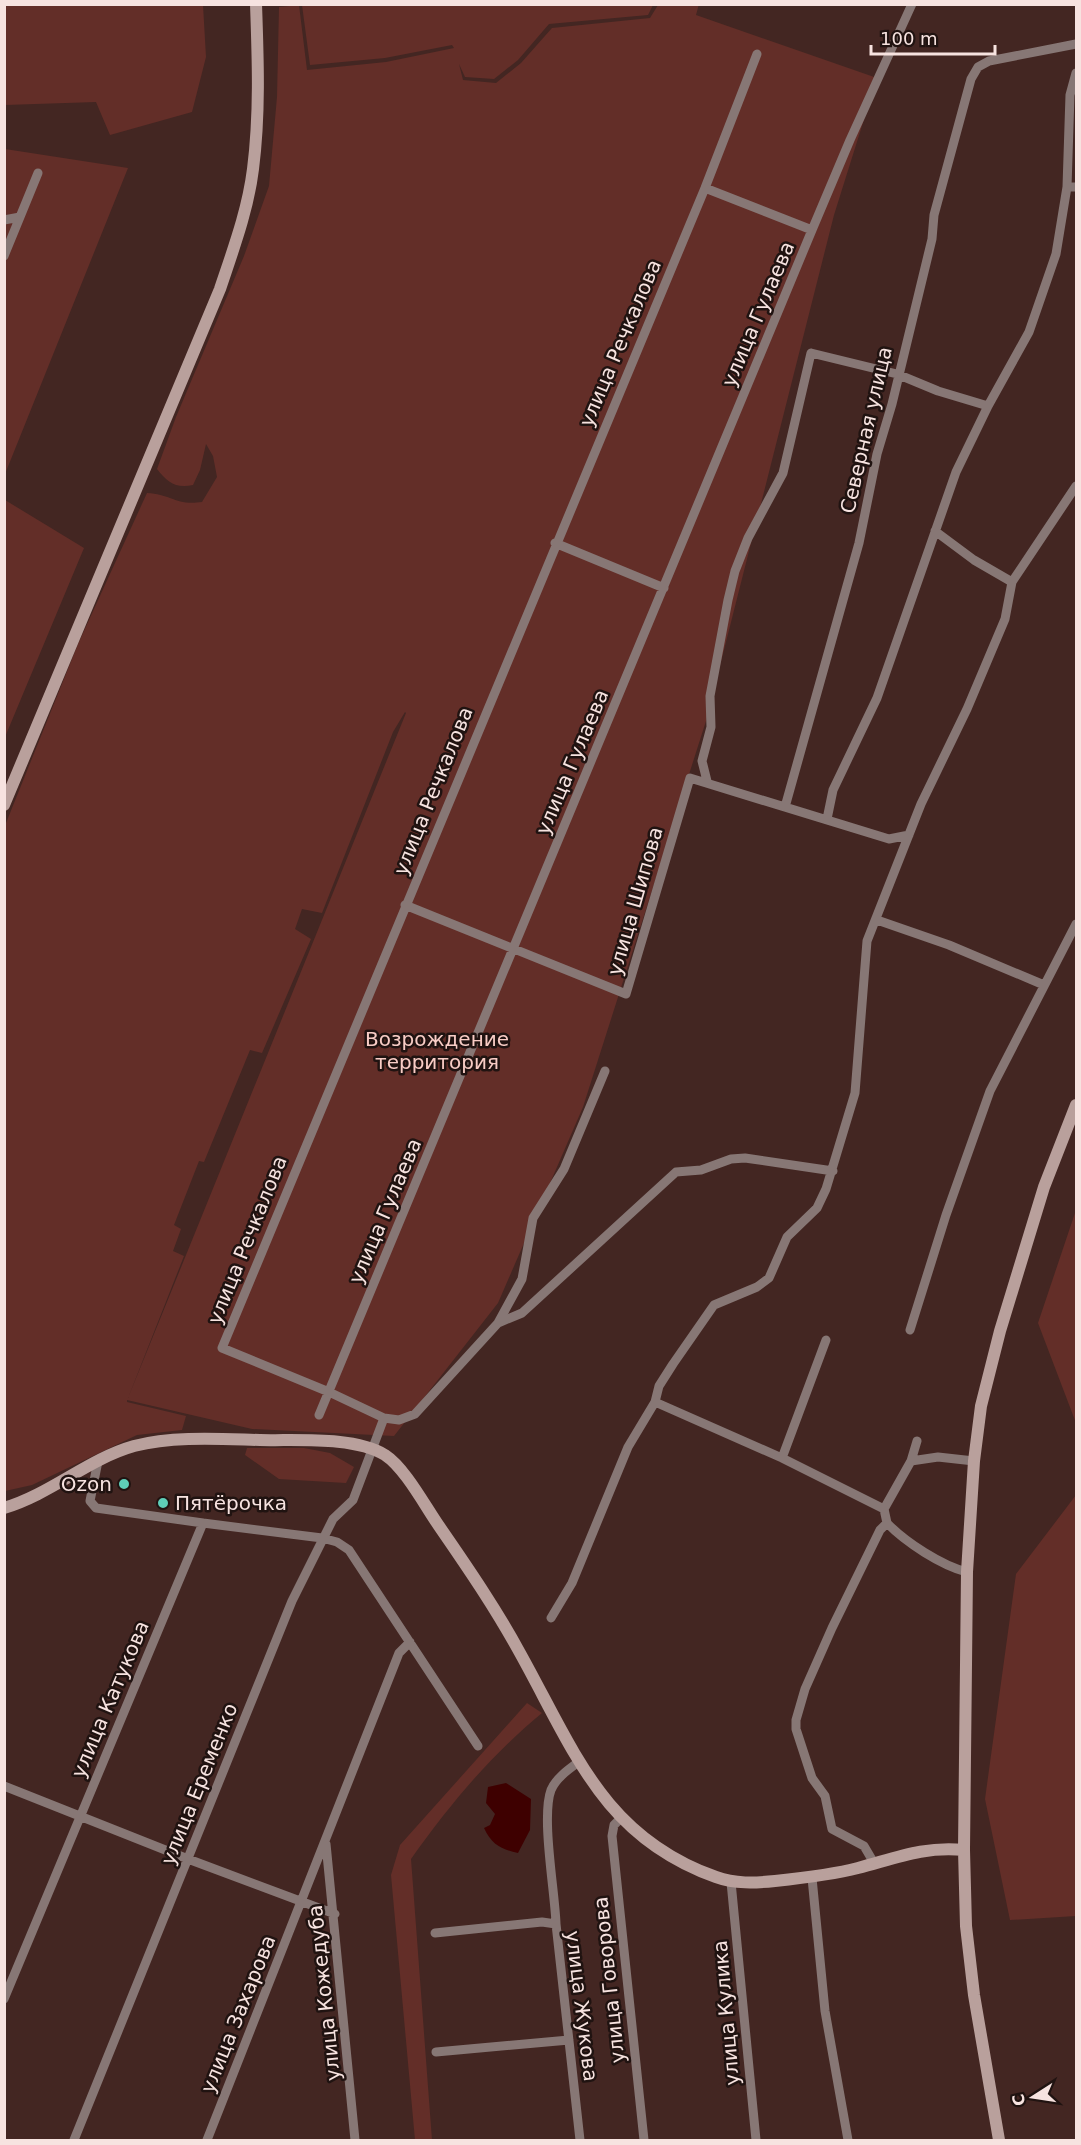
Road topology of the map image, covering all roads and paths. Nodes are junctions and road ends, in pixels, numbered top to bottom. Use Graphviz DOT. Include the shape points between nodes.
graph roads {
  1 [pos="256,4"];
  2 [pos="912,4"];
  3 [pos="1077,44"];
  4 [pos="757,54"];
  5 [pos="1077,73"];
  6 [pos="38,173"];
  7 [pos="1072,187"];
  8 [pos="705,188"];
  9 [pos="20,217"];
  10 [pos="4,220"];
  11 [pos="812,230"];
  12 [pos="4,256"];
  13 [pos="897,374"];
  14 [pos="988,406"];
  15 [pos="1077,486"];
  16 [pos="935,531"];
  17 [pos="555,543"];
  18 [pos="1012,582"];
  19 [pos="664,588"];
  20 [pos="707,781"];
  21 [pos="4,805"];
  22 [pos="785,807"];
  23 [pos="827,819"];
  24 [pos="909,835"];
  25 [pos="405,905"];
  26 [pos="877,920"];
  27 [pos="1077,924"];
  28 [pos="1073,939"];
  29 [pos="513,950"];
  30 [pos="1044,985"];
  31 [pos="605,1071"];
  32 [pos="1077,1105"];
  33 [pos="833,1171"];
  34 [pos="498,1323"];
  35 [pos="910,1330"];
  36 [pos="826,1340"];
  37 [pos="329,1392"];
  38 [pos="655,1402"];
  39 [pos="319,1415"];
  40 [pos="384,1418"];
  41 [pos="917,1441"];
  42 [pos="371,1450"];
  43 [pos="782,1458"];
  44 [pos="98,1461"];
  45 [pos="911,1461"];
  46 [pos="974,1461"];
  47 [pos="4,1508"];
  48 [pos="884,1509"];
  49 [pos="203,1523"];
  50 [pos="887,1523"];
  51 [pos="322,1538"];
  52 [pos="968,1572"];
  53 [pos="551,1618"];
  54 [pos="410,1642"];
  55 [pos="478,1746"];
  56 [pos="580,1761"];
  57 [pos="4,1786"];
  58 [pos="81,1815"];
  59 [pos="620,1819"];
  60 [pos="325,1842"];
  61 [pos="964,1850"];
  62 [pos="188,1859"];
  63 [pos="874,1863"];
  64 [pos="812,1878"];
  65 [pos="731,1882"];
  66 [pos="302,1902"];
  67 [pos="335,1914"];
  68 [pos="556,1924"];
  69 [pos="435,1933"];
  70 [pos="4,1999"];
  71 [pos="569,2040"];
  72 [pos="436,2052"];
  73 [pos="74,2140"];
  74 [pos="207,2140"];
  75 [pos="355,2140"];
  76 [pos="580,2140"];
  77 [pos="644,2140"];
  78 [pos="756,2140"];
  79 [pos="848,2140"];
  80 [pos="999,2140"];
  1 -- 21 [label="main road" via="259,95 255,149 239,231 220,289"];
  2 -- 11 [label="street"];
  3 -- 13 [label="street, Северная улица" via="982,63 974,73 934,215 932,239"];
  4 -- 8 [label="street, улица Речкалова"];
  5 -- 7 [label="street" via="1070,95"];
  6 -- 9 [label="street"];
  7 -- 14 [label="street" via="1039,303 1020,350"];
  8 -- 11 [label="street, улица Гулаева"];
  8 -- 17 [label="street, улица Речкалова"];
  9 -- 10 [label="street"];
  9 -- 12 [label="street"];
  11 -- 19 [label="street, улица Гулаева"];
  13 -- 14 [label="street"];
  13 -- 20 [label="street" via="812,353 783,473 748,538 732,580 710,696 711,726 702,761"];
  13 -- 22 [label="street, Северная улица" via="859,543"];
  14 -- 16 [label="street" via="956,472"];
  15 -- 18 [label="street"];
  16 -- 18 [label="street"];
  16 -- 23 [label="street" via="878,698 833,790"];
  17 -- 19 [label="street"];
  17 -- 25 [label="street, улица Речкалова"];
  18 -- 24 [label="street" via="1005,619"];
  19 -- 29 [label="street, улица Гулаева"];
  20 -- 22 [label="street"];
  20 -- 29 [label="street, улица Шипова" via="690,778 626,994"];
  22 -- 23 [label="street"];
  23 -- 24 [label="street" via="889,839"];
  24 -- 26 [label="street"];
  25 -- 29 [label="street, улица Шипова"];
  25 -- 37 [label="street, улица Речкалова" via="222,1348"];
  26 -- 30 [label="street"];
  26 -- 33 [label="street" via="864,952 855,1093"];
  27 -- 28 [label="street"];
  28 -- 30 [label="street"];
  29 -- 37 [label="street, улица Гулаева"];
  30 -- 35 [label="street" via="990,1091"];
  31 -- 34 [label="street" via="564,1169 533,1218 522,1279"];
  32 -- 46 [label="main road" via="1044,1186 1000,1331 981,1406"];
  33 -- 34 [label="street" via="745,1158 701,1170 676,1172 522,1313"];
  33 -- 38 [label="street" via="817,1208 787,1237 769,1278 758,1287 714,1305 700,1320 659,1386"];
  34 -- 40 [label="street" via="416,1414 399,1420"];
  36 -- 43 [label="street"];
  37 -- 39 [label="street, улица Гулаева"];
  37 -- 40 [label="street, улица Речкалова"];
  38 -- 43 [label="street"];
  38 -- 53 [label="street" via="628,1447 572,1583"];
  40 -- 42 [label="street"];
  41 -- 45 [label="street"];
  42 -- 44 [label="main road" via="328,1442 204,1440 133,1446"];
  42 -- 51 [label="street, улица Еременко" via="354,1500 333,1519"];
  42 -- 56 [label="main road" via="385,1455 394,1464 466,1564"];
  43 -- 48 [label="street"];
  44 -- 47 [label="main road" via="29,1501"];
  44 -- 49 [label="street" via="90,1501 96,1508"];
  45 -- 46 [label="street" via="938,1457"];
  45 -- 48 [label="street"];
  46 -- 52 [label="main road"];
  48 -- 50 [label="street"];
  49 -- 51 [label="street"];
  49 -- 58 [label="street, улица Катукова"];
  50 -- 52 [label="street" via="899,1536"];
  50 -- 63 [label="street" via="832,1628 796,1720 812,1778 825,1796 832,1829 864,1846"];
  51 -- 54 [label="street" via="349,1550"];
  51 -- 62 [label="street, улица Еременко" via="292,1601"];
  52 -- 61 [label="main road"];
  54 -- 55 [label="street"];
  54 -- 60 [label="street, улица Кожедуба" via="399,1653"];
  56 -- 59 [label="main road"];
  56 -- 68 [label="street" via="551,1790 548,1809"];
  57 -- 58 [label="street"];
  58 -- 62 [label="street"];
  58 -- 70 [label="street, улица Катукова"];
  59 -- 65 [label="main road" via="670,1856"];
  59 -- 77 [label="street, улица Говорова" via="612,1836"];
  60 -- 66 [label="street, улица Кожедуба"];
  60 -- 67 [label="street, улица Кожедуба"];
  61 -- 63 [label="main road" via="937,1847"];
  61 -- 80 [label="main road" via="966,1926 974,1995"];
  62 -- 66 [label="street"];
  62 -- 73 [label="street, улица Еременко"];
  63 -- 64 [label="main road"];
  64 -- 65 [label="main road"];
  64 -- 79 [label="street" via="825,2011"];
  65 -- 78 [label="street, улица Кулика"];
  66 -- 67 [label="street"];
  66 -- 74 [label="street, улица Захарова"];
  67 -- 75 [label="street, улица Кожедуба"];
  68 -- 69 [label="street, улица Жукова" via="542,1922"];
  68 -- 71 [label="street, улица Жукова"];
  71 -- 72 [label="street"];
  71 -- 76 [label="street, улица Жукова"];
}
